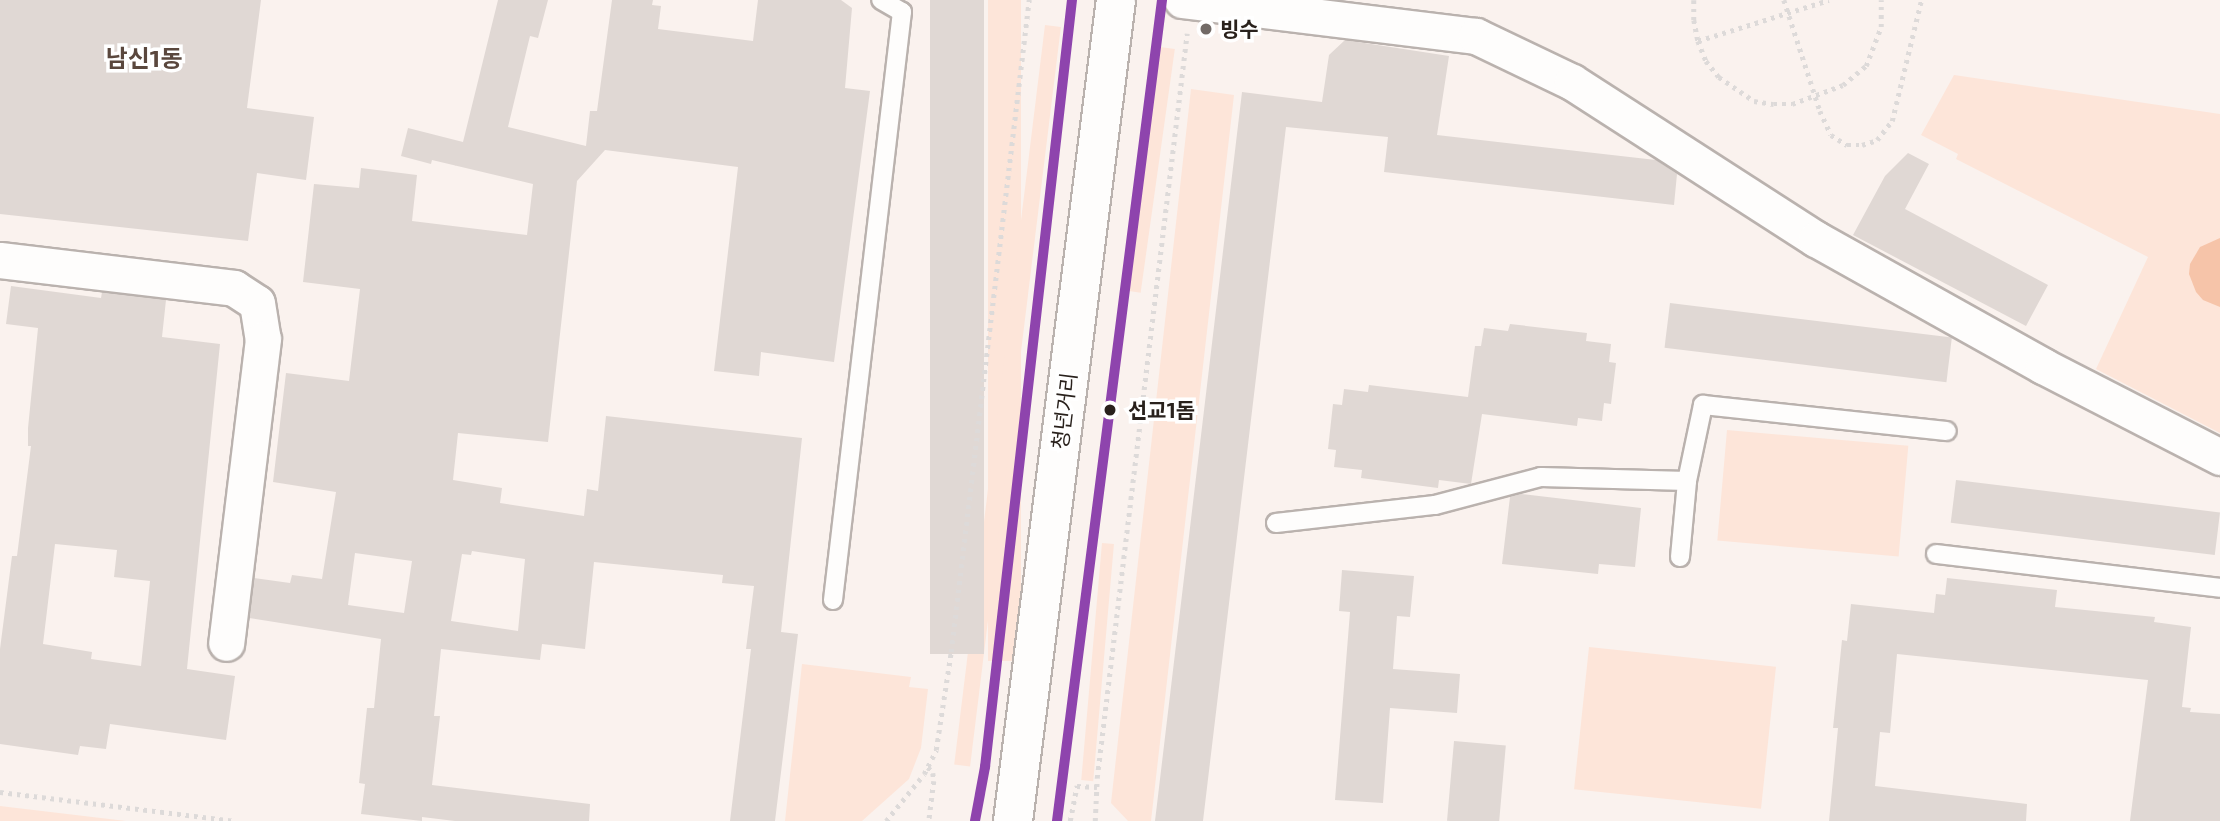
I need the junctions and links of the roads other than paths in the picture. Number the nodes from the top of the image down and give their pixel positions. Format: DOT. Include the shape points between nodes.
graph roads {
  1 [pos="881,0"];
  2 [pos="1116,0"];
  3 [pos="1186,1"];
  4 [pos="1273,6"];
  5 [pos="0,260"];
  6 [pos="1947,431"];
  7 [pos="2220,457"];
  8 [pos="1687,481"];
  9 [pos="1276,523"];
  10 [pos="1936,554"];
  11 [pos="1679,557"];
  12 [pos="2220,588"];
  13 [pos="833,600"];
  14 [pos="226,643"];
  15 [pos="1013,821"];
  1 -- 13 [label="lane" via="902,12"];
  2 -- 15 [label="main road, 청년거리"];
  3 -- 4 [label="street"];
  4 -- 7 [label="street" via="1476,36 1572,82 1816,239 2043,366"];
  5 -- 14 [label="street" via="234,288 257,303 263,339"];
  6 -- 8 [label="lane" via="1703,405"];
  8 -- 9 [label="lane" via="1541,477 1435,505"];
  8 -- 11 [label="lane"];
  10 -- 12 [label="lane"];
}
